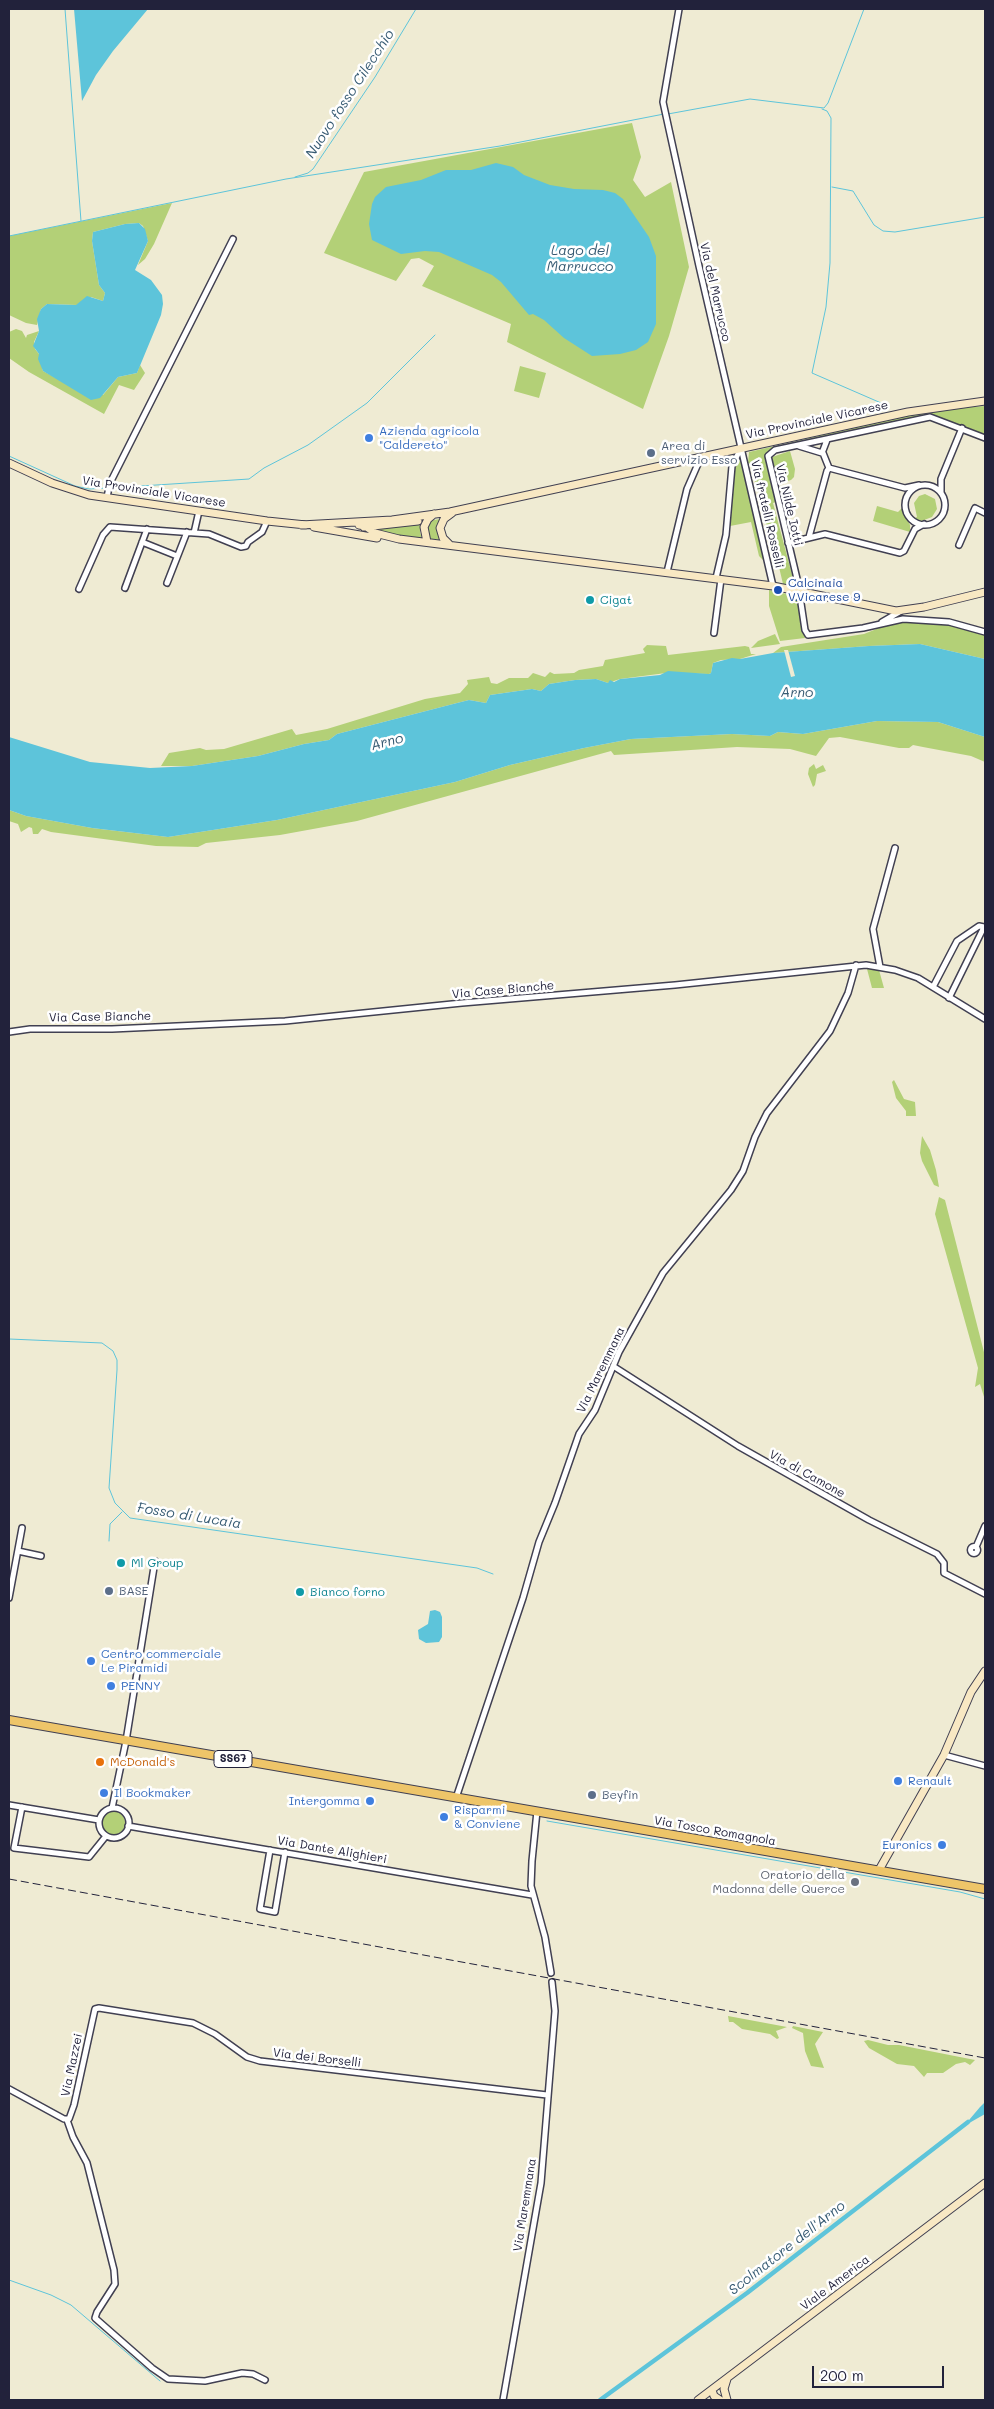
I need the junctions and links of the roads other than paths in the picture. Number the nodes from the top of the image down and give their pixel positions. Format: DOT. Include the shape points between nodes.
graph roads {
  1 [pos="679,9"];
  2 [pos="233,239"];
  3 [pos="985,401"];
  4 [pos="962,428"];
  5 [pos="985,438"];
  6 [pos="827,440"];
  7 [pos="797,445"];
  8 [pos="741,448"];
  9 [pos="823,453"];
  10 [pos="701,457"];
  11 [pos="9,463"];
  12 [pos="829,468"];
  13 [pos="941,479"];
  14 [pos="922,485"];
  15 [pos="941,492"];
  16 [pos="107,497"];
  17 [pos="462,509"];
  18 [pos="199,511"];
  19 [pos="450,512"];
  20 [pos="437,513"];
  21 [pos="985,513"];
  22 [pos="428,519"];
  23 [pos="267,521"];
  24 [pos="351,523"];
  25 [pos="301,524"];
  26 [pos="924,524"];
  27 [pos="367,527"];
  28 [pos="147,529"];
  29 [pos="187,532"];
  30 [pos="194,533"];
  31 [pos="809,537"];
  32 [pos="399,539"];
  33 [pos="142,542"];
  34 [pos="427,542"];
  35 [pos="788,542"];
  36 [pos="449,545"];
  37 [pos="959,545"];
  38 [pos="177,556"];
  39 [pos="667,572"];
  40 [pos="718,579"];
  41 [pos="167,582"];
  42 [pos="773,586"];
  43 [pos="125,588"];
  44 [pos="79,589"];
  45 [pos="799,590"];
  46 [pos="985,592"];
  47 [pos="901,611"];
  48 [pos="878,625"];
  49 [pos="985,632"];
  50 [pos="714,633"];
  51 [pos="895,848"];
  52 [pos="856,965"];
  53 [pos="880,967"];
  54 [pos="933,987"];
  55 [pos="949,998"];
  56 [pos="985,1019"];
  57 [pos="9,1032"];
  58 [pos="613,1366"];
  59 [pos="985,1526"];
  60 [pos="22,1528"];
  61 [pos="976,1547"];
  62 [pos="18,1552"];
  63 [pos="41,1556"];
  64 [pos="155,1561"];
  65 [pos="985,1594"];
  66 [pos="9,1598"];
  67 [pos="985,1671"];
  68 [pos="9,1720"];
  69 [pos="126,1741"];
  70 [pos="944,1755"];
  71 [pos="985,1766"];
  72 [pos="456,1798"];
  73 [pos="9,1805"];
  74 [pos="22,1807"];
  75 [pos="112,1808"];
  76 [pos="537,1812"];
  77 [pos="99,1820"];
  78 [pos="128,1826"];
  79 [pos="106,1836"];
  80 [pos="270,1850"];
  81 [pos="285,1852"];
  82 [pos="879,1870"];
  83 [pos="985,1890"];
  84 [pos="532,1895"];
  85 [pos="551,1973"];
  86 [pos="552,1982"];
  87 [pos="95,2009"];
  88 [pos="9,2088"];
  89 [pos="547,2095"];
  90 [pos="65,2119"];
  91 [pos="985,2184"];
  92 [pos="727,2378"];
  93 [pos="265,2380"];
  94 [pos="712,2390"];
  95 [pos="503,2400"];
  96 [pos="698,2400"];
  97 [pos="720,2400"];
  98 [pos="726,2400"];
  1 -- 8 [label="street, Via del Marrucco" via="663,93 666,115"];
  2 -- 16 [label="street" via="109,487"];
  3 -- 8 [label="street, Via Provinciale Vicarese" via="932,407"];
  4 -- 5 [label="street, Via Nilde Iotti"];
  4 -- 6 [label="street, Via Nilde Iotti" via="930,417"];
  4 -- 13 [label="street"];
  6 -- 7 [label="street, Via Nilde Iotti"];
  6 -- 9 [label="street"];
  7 -- 9 [label="street"];
  7 -- 35 [label="street, Via Nilde Iotti" via="772,451 768,456"];
  8 -- 10 [label="street, Via Provinciale Vicarese"];
  8 -- 40 [label="street" via="732,466 726,535"];
  8 -- 42 [label="street, Via fratelli Rosselli"];
  9 -- 12 [label="street"];
  10 -- 17 [label="street, Via Provinciale Vicarese"];
  10 -- 39 [label="street" via="687,489"];
  11 -- 16 [label="street, Via Provinciale Vicarese" via="76,492"];
  12 -- 14 [label="street" via="905,488"];
  12 -- 31 [label="street"];
  13 -- 14 [label="street"];
  13 -- 15 [label="street"];
  14 -- 15 [label="street"];
  14 -- 26 [label="street" via="908,493 905,507 912,520"];
  15 -- 26 [label="street" via="945,504 943,514 935,522"];
  16 -- 18 [label="street, Via Provinciale Vicarese"];
  17 -- 19 [label="street, Via Provinciale Vicarese"];
  17 -- 36 [label="street" via="448,515 442,522 441,536"];
  18 -- 23 [label="street, Via Provinciale Vicarese"];
  18 -- 30 [label="street"];
  19 -- 20 [label="street, Via Provinciale Vicarese"];
  19 -- 22 [label="street, Via Provinciale Vicarese"];
  20 -- 22 [label="street"];
  20 -- 24 [label="street, Via Provinciale Vicarese"];
  21 -- 37 [label="street" via="975,508"];
  22 -- 27 [label="street, Via Provinciale Vicarese"];
  22 -- 34 [label="street" via="423,529"];
  23 -- 25 [label="street, Via Provinciale Vicarese"];
  23 -- 30 [label="street" via="262,532 241,547 209,534"];
  24 -- 25 [label="street, Via Provinciale Vicarese"];
  24 -- 27 [label="street, Via Provinciale Vicarese"];
  25 -- 27 [label="street, Via Provinciale Vicarese"];
  25 -- 32 [label="street, Via Provinciale Vicarese"];
  26 -- 31 [label="street" via="915,529 900,553 825,534"];
  27 -- 32 [label="street, Via Provinciale Vicarese" via="375,533"];
  28 -- 29 [label="street"];
  28 -- 33 [label="street"];
  28 -- 44 [label="street" via="113,526 106,529"];
  29 -- 30 [label="street"];
  29 -- 38 [label="street"];
  31 -- 35 [label="street"];
  32 -- 34 [label="street, Via Provinciale Vicarese"];
  33 -- 38 [label="street"];
  33 -- 43 [label="street"];
  34 -- 36 [label="street, Via Provinciale Vicarese"];
  35 -- 45 [label="street, Via Nilde Iotti"];
  36 -- 39 [label="street, Via Provinciale Vicarese"];
  38 -- 41 [label="street"];
  39 -- 40 [label="street, Via Provinciale Vicarese"];
  40 -- 42 [label="street, Via Provinciale Vicarese"];
  40 -- 50 [label="street"];
  42 -- 45 [label="street, Via Provinciale Vicarese"];
  45 -- 47 [label="street, Via Provinciale Vicarese"];
  45 -- 48 [label="street, Via Nilde Iotti" via="808,635"];
  46 -- 47 [label="street"];
  47 -- 48 [label="street"];
  48 -- 49 [label="street" via="904,619 927,620"];
  51 -- 53 [label="street" via="873,929"];
  52 -- 53 [label="street, Via Case Bianche"];
  52 -- 57 [label="street, Via Case Bianche" via="666,986 276,1021 112,1029 30,1028"];
  52 -- 58 [label="street, Via Maremmana" via="848,993 830,1031 767,1113 739,1178 663,1273"];
  53 -- 54 [label="street, Via Case Bianche" via="905,973"];
  54 -- 55 [label="street, Via Case Bianche"];
  54 -- 55 [label="street" via="958,941 979,926 984,927"];
  55 -- 56 [label="street, Via Case Bianche"];
  58 -- 65 [label="street, Via di Camone" via="738,1446 869,1520 937,1554 944,1563 944,1573"];
  58 -- 72 [label="street, Via Maremmana" via="597,1405 577,1438 541,1536"];
  59 -- 61 [label="street"];
  60 -- 62 [label="street"];
  62 -- 63 [label="street"];
  62 -- 66 [label="street"];
  64 -- 69 [label="street"];
  67 -- 70 [label="street" via="966,1702"];
  68 -- 69 [label="main road, SS67"];
  69 -- 72 [label="main road, SS67"];
  69 -- 75 [label="street"];
  70 -- 71 [label="street"];
  70 -- 82 [label="street"];
  72 -- 76 [label="main road, Via Tosco Romagnola"];
  73 -- 74 [label="street"];
  74 -- 77 [label="street"];
  74 -- 79 [label="street" via="14,1848 90,1857"];
  75 -- 77 [label="street" via="102,1813"];
  75 -- 78 [label="street" via="125,1813"];
  76 -- 82 [label="main road, Via Tosco Romagnola"];
  76 -- 84 [label="street"];
  77 -- 79 [label="street" via="100,1829"];
  78 -- 79 [label="street" via="119,1837"];
  78 -- 80 [label="street, Via Dante Alighieri"];
  80 -- 81 [label="street, Via Dante Alighieri"];
  80 -- 81 [label="street" via="260,1909 275,1912"];
  81 -- 84 [label="street, Via Dante Alighieri"];
  82 -- 83 [label="main road, Via Tosco Romagnola"];
  84 -- 85 [label="street" via="545,1937"];
  86 -- 89 [label="street, Via Maremmana" via="555,2012"];
  87 -- 89 [label="street, Via dei Borselli" via="188,2022 215,2034 247,2057 260,2060"];
  87 -- 90 [label="street, Via Mazzei" via="72,2115"];
  88 -- 90 [label="street"];
  89 -- 95 [label="street, Via Maremmana" via="541,2183"];
  90 -- 93 [label="street" via="87,2163 114,2270 115,2284 95,2318 152,2368 172,2380 205,2381 242,2373"];
  91 -- 92 [label="street, Viale America"];
  92 -- 94 [label="street, Viale America"];
  92 -- 98 [label="street" via="724,2387"];
  94 -- 96 [label="street, Viale America"];
  94 -- 97 [label="street"];
  94 -- 98 [label="street"];
}
